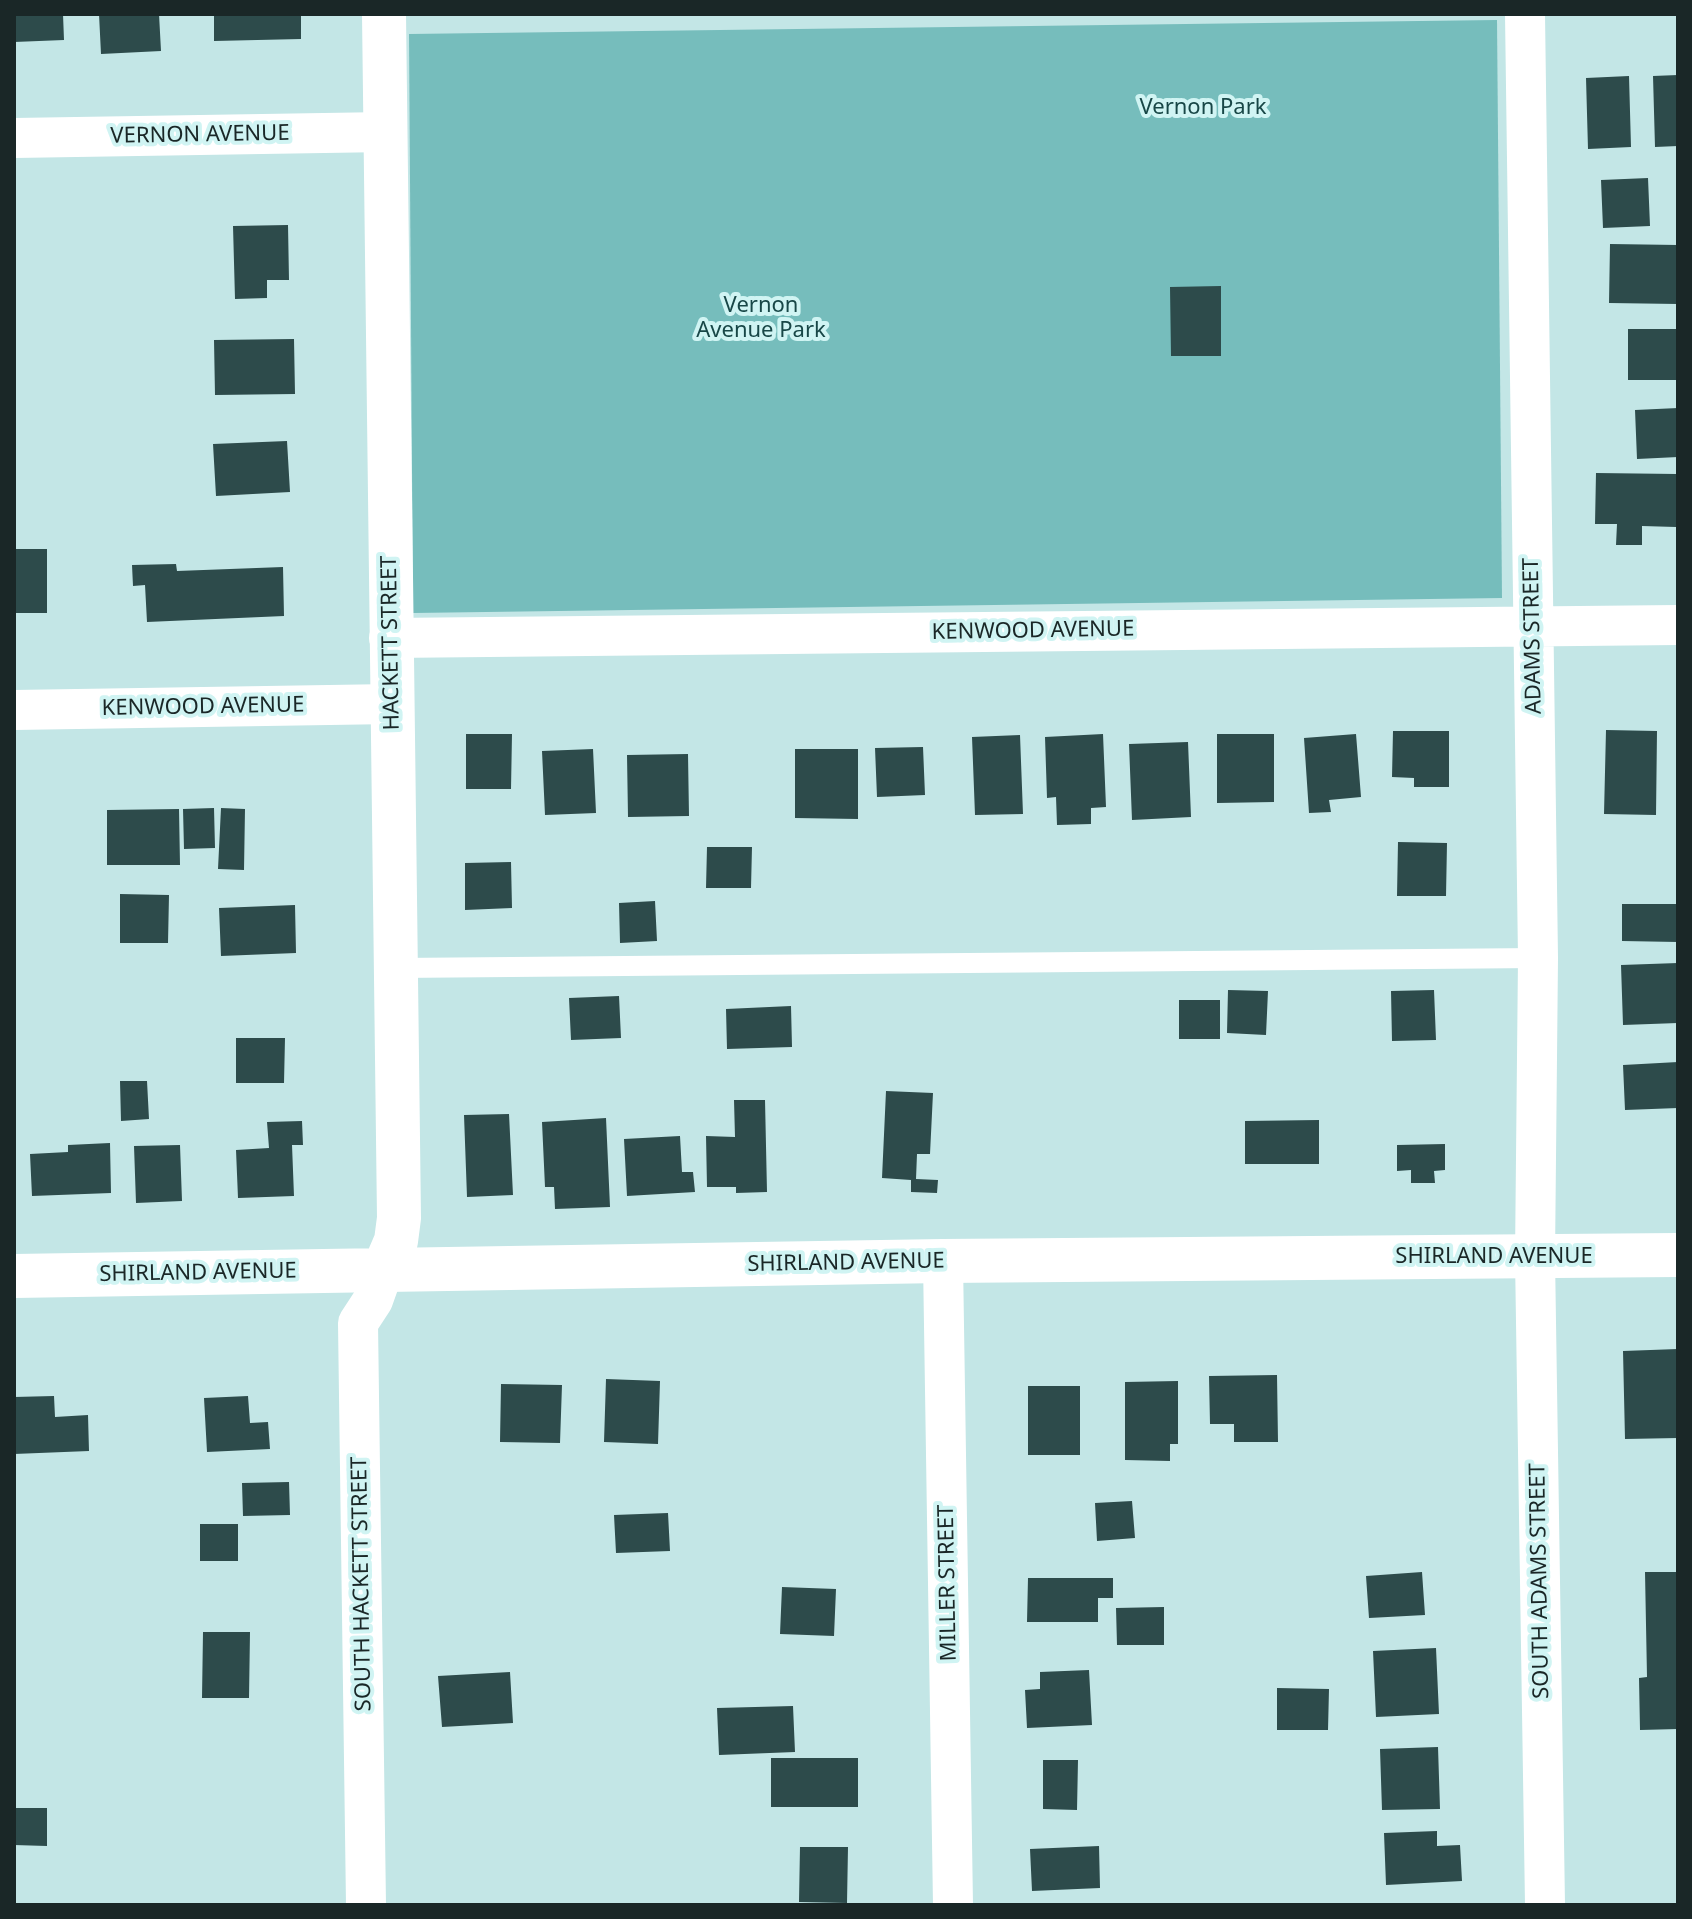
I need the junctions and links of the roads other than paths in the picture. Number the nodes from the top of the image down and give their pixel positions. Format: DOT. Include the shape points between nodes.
graph roads {
  1 [pos="384,14"];
  2 [pos="1525,14"];
  3 [pos="386,132"];
  4 [pos="14,138"];
  5 [pos="1678,625"];
  6 [pos="1532,626"];
  7 [pos="389,638"];
  8 [pos="392,704"];
  9 [pos="14,710"];
  10 [pos="1538,958"];
  11 [pos="397,968"];
  12 [pos="1678,1255"];
  13 [pos="1535,1257"];
  14 [pos="943,1261"];
  15 [pos="384,1269"];
  16 [pos="14,1276"];
  17 [pos="366,1905"];
  18 [pos="953,1905"];
  19 [pos="1545,1905"];
  1 -- 3 [label="street, HACKETT STREET"];
  2 -- 6 [label="street, ADAMS STREET"];
  3 -- 4 [label="street, VERNON AVENUE"];
  3 -- 7 [label="street, HACKETT STREET"];
  5 -- 6 [label="street, KENWOOD AVENUE"];
  6 -- 7 [label="street, KENWOOD AVENUE"];
  6 -- 10 [label="street, ADAMS STREET"];
  7 -- 8 [label="street, HACKETT STREET"];
  8 -- 9 [label="street, KENWOOD AVENUE"];
  8 -- 11 [label="street, HACKETT STREET"];
  10 -- 11 [label="lane"];
  10 -- 13 [label="street, ADAMS STREET"];
  11 -- 15 [label="street, HACKETT STREET" via="399,1218"];
  12 -- 13 [label="street, SHIRLAND AVENUE"];
  13 -- 14 [label="street, SHIRLAND AVENUE"];
  13 -- 19 [label="street, SOUTH ADAMS STREET"];
  14 -- 15 [label="street, SHIRLAND AVENUE"];
  14 -- 18 [label="street, MILLER STREET"];
  15 -- 16 [label="street, SHIRLAND AVENUE"];
  15 -- 17 [label="street, SOUTH HACKETT STREET" via="358,1323"];
}
